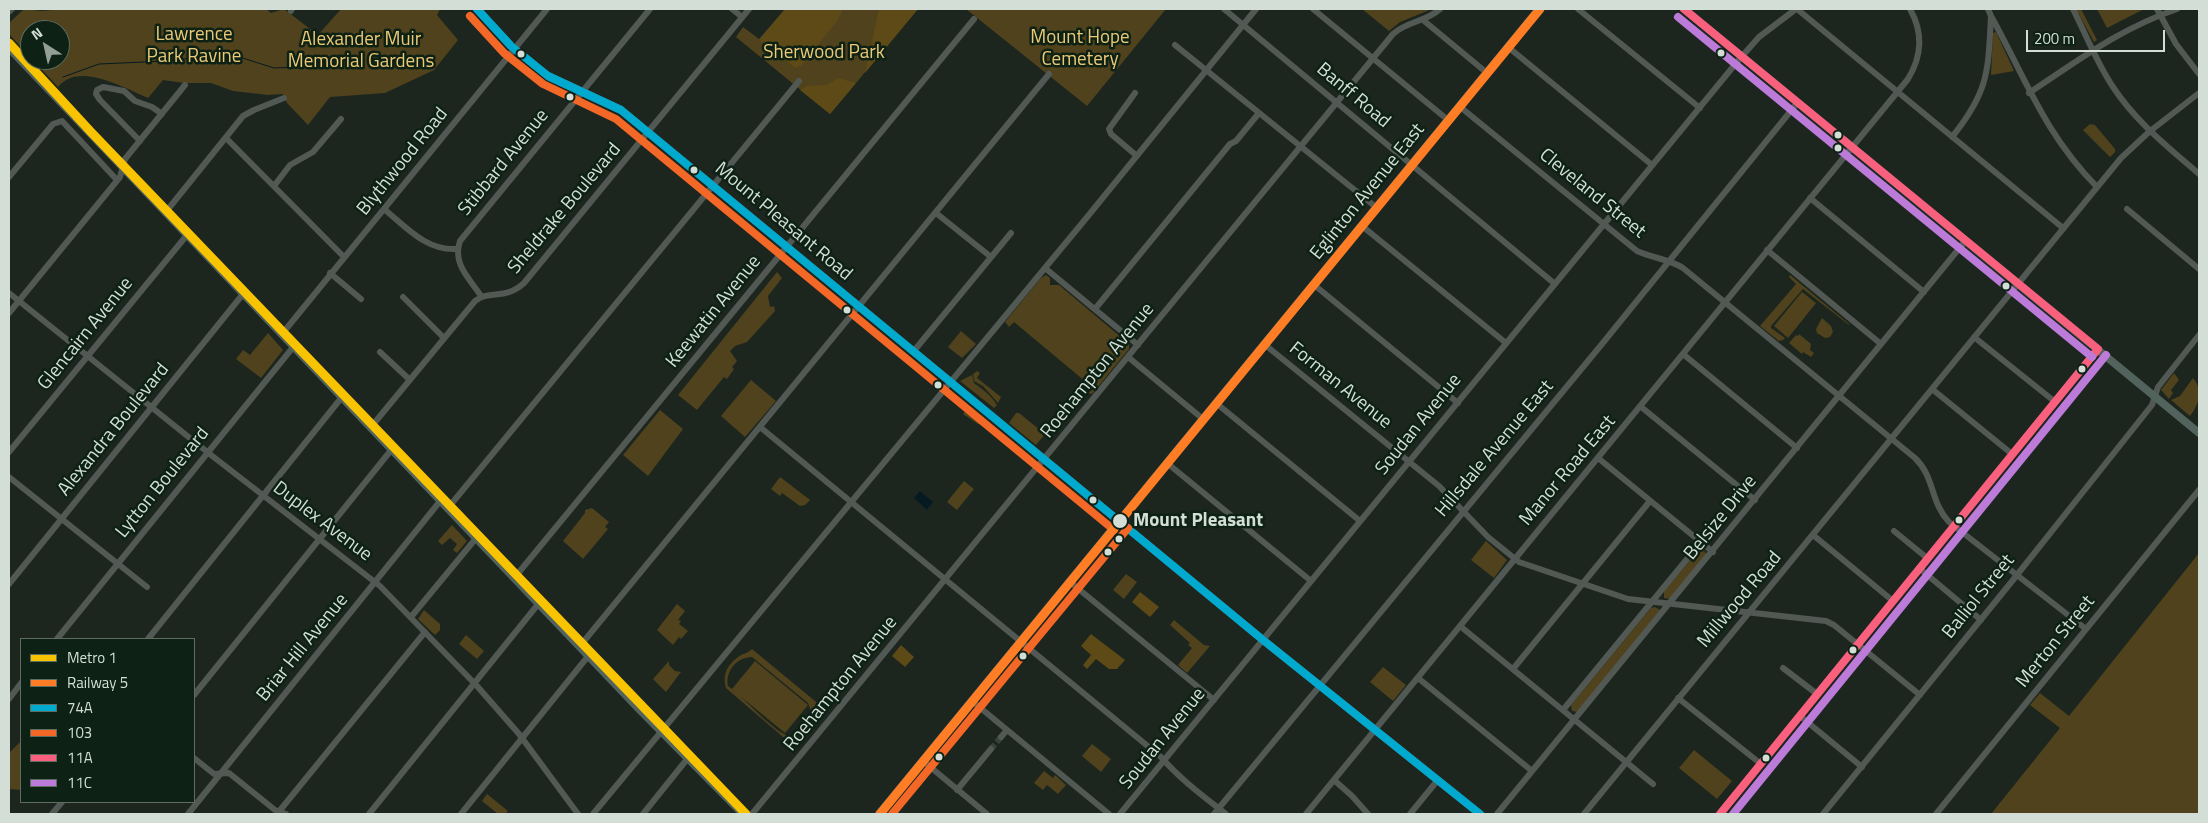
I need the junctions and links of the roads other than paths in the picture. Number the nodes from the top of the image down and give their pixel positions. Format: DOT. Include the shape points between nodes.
graph roads {
  1 [pos="12,9"];
  2 [pos="477,9"];
  3 [pos="547,9"];
  4 [pos="650,9"];
  5 [pos="732,9"];
  6 [pos="748,9"];
  7 [pos="1224,9"];
  8 [pos="1256,9"];
  9 [pos="1313,9"];
  10 [pos="1440,9"];
  11 [pos="1539,9"];
  12 [pos="1578,9"];
  13 [pos="1684,9"];
  14 [pos="1796,9"];
  15 [pos="1910,9"];
  16 [pos="1988,9"];
  17 [pos="2073,9"];
  18 [pos="2177,9"];
  19 [pos="9,12"];
  20 [pos="2158,12"];
  21 [pos="1991,16"];
  22 [pos="742,17"];
  23 [pos="974,19"];
  24 [pos="1423,20"];
  25 [pos="1243,25"];
  26 [pos="1176,45"];
  27 [pos="1508,47"];
  28 [pos="9,48"];
  29 [pos="515,49"];
  30 [pos="2092,49"];
  31 [pos="1742,56"];
  32 [pos="1373,58"];
  33 [pos="1206,70"];
  34 [pos="1487,73"];
  35 [pos="1049,74"];
  36 [pos="2199,74"];
  37 [pos="799,81"];
  38 [pos="185,85"];
  39 [pos="582,91"];
  40 [pos="1897,92"];
  41 [pos="1135,93"];
  42 [pos="2029,93"];
  43 [pos="2199,93"];
  44 [pos="284,98"];
  45 [pos="1338,102"];
  46 [pos="1798,102"];
  47 [pos="1459,106"];
  48 [pos="1700,108"];
  49 [pos="1259,113"];
  50 [pos="162,114"];
  51 [pos="341,120"];
  52 [pos="1448,120"];
  53 [pos="648,132"];
  54 [pos="2150,132"];
  55 [pos="1952,137"];
  56 [pos="226,138"];
  57 [pos="140,142"];
  58 [pos="1300,146"];
  59 [pos="1852,147"];
  60 [pos="1137,156"];
  61 [pos="1412,165"];
  62 [pos="1652,165"];
  63 [pos="122,168"];
  64 [pos="2199,174"];
  65 [pos="9,178"];
  66 [pos="117,180"];
  67 [pos="274,186"];
  68 [pos="713,186"];
  69 [pos="2097,186"];
  70 [pos="1810,198"];
  71 [pos="1377,208"];
  72 [pos="384,209"];
  73 [pos="2127,209"];
  74 [pos="165,213"];
  75 [pos="936,213"];
  76 [pos="1604,225"];
  77 [pos="1362,226"];
  78 [pos="2063,228"];
  79 [pos="1010,233"];
  80 [pos="187,235"];
  81 [pos="1966,240"];
  82 [pos="787,247"];
  83 [pos="458,249"];
  84 [pos="1767,250"];
  85 [pos="344,257"];
  86 [pos="991,257"];
  87 [pos="1668,262"];
  88 [pos="1045,268"];
  89 [pos="2199,269"];
  90 [pos="330,274"];
  91 [pos="1313,284"];
  92 [pos="1555,284"];
  93 [pos="2018,284"];
  94 [pos="1924,292"];
  95 [pos="9,293"];
  96 [pos="244,294"];
  97 [pos="481,296"];
  98 [pos="404,297"];
  99 [pos="361,299"];
  100 [pos="18,301"];
  101 [pos="1725,302"];
  102 [pos="859,306"];
  103 [pos="1095,309"];
  104 [pos="9,313"];
  105 [pos="282,334"];
  106 [pos="2199,335"];
  107 [pos="1974,337"];
  108 [pos="444,338"];
  109 [pos="1506,343"];
  110 [pos="1264,344"];
  111 [pos="1881,344"];
  112 [pos="1138,345"];
  113 [pos="294,346"];
  114 [pos="2098,349"];
  115 [pos="380,352"];
  116 [pos="913,352"];
  117 [pos="1683,354"];
  118 [pos="87,356"];
  119 [pos="1128,357"];
  120 [pos="410,380"];
  121 [pos="950,383"];
  122 [pos="1932,388"];
  123 [pos="1839,396"];
  124 [pos="2155,396"];
  125 [pos="342,397"];
  126 [pos="2054,401"];
  127 [pos="1216,403"];
  128 [pos="1458,403"];
  129 [pos="1640,406"];
  130 [pos="151,408"];
  131 [pos="1203,419"];
  132 [pos="371,426"];
  133 [pos="760,427"];
  134 [pos="2199,433"];
  135 [pos="1892,439"];
  136 [pos="1797,448"];
  137 [pos="392,449"];
  138 [pos="9,452"];
  139 [pos="207,452"];
  140 [pos="2012,454"];
  141 [pos="1598,458"];
  142 [pos="1044,460"];
  143 [pos="1409,462"];
  144 [pos="1167,463"];
  145 [pos="9,476"];
  146 [pos="2199,490"];
  147 [pos="263,495"];
  148 [pos="441,500"];
  149 [pos="1755,500"];
  150 [pos="1650,501"];
  151 [pos="852,502"];
  152 [pos="448,508"];
  153 [pos="1463,511"];
  154 [pos="62,519"];
  155 [pos="1360,521"];
  156 [pos="1120,522"];
  157 [pos="1954,527"];
  158 [pos="1894,531"];
  159 [pos="1813,535"];
  160 [pos="477,537"];
  161 [pos="319,539"];
  162 [pos="1701,542"];
  163 [pos="1713,552"];
  164 [pos="1927,558"];
  165 [pos="1515,559"];
  166 [pos="117,564"];
  167 [pos="1919,568"];
  168 [pos="2017,575"];
  169 [pos="515,577"];
  170 [pos="946,579"];
  171 [pos="1311,581"];
  172 [pos="376,582"];
  173 [pos="1070,582"];
  174 [pos="9,584"];
  175 [pos="1582,584"];
  176 [pos="147,587"];
  177 [pos="1893,601"];
  178 [pos="1652,602"];
  179 [pos="539,603"];
  180 [pos="1671,604"];
  181 [pos="1750,612"];
  182 [pos="411,618"];
  183 [pos="1981,620"];
  184 [pos="1460,626"];
  185 [pos="2086,629"];
  186 [pos="425,632"];
  187 [pos="58,638"];
  188 [pos="149,638"];
  189 [pos="1263,640"];
  190 [pos="1021,641"];
  191 [pos="1858,644"];
  192 [pos="580,646"];
  193 [pos="589,655"];
  194 [pos="1783,668"];
  195 [pos="1513,669"];
  196 [pos="1418,678"];
  197 [pos="474,683"];
  198 [pos="20,685"];
  199 [pos="1320,686"];
  200 [pos="195,694"];
  201 [pos="1817,694"];
  202 [pos="1920,695"];
  203 [pos="1678,698"];
  204 [pos="9,699"];
  205 [pos="1214,700"];
  206 [pos="972,701"];
  207 [pos="1563,710"];
  208 [pos="1800,716"];
  209 [pos="1575,719"];
  210 [pos="1007,730"];
  211 [pos="1375,730"];
  212 [pos="662,731"];
  213 [pos="1001,737"];
  214 [pos="522,738"];
  215 [pos="991,749"];
  216 [pos="688,758"];
  217 [pos="195,759"];
  218 [pos="923,761"];
  219 [pos="1165,761"];
  220 [pos="1627,762"];
  221 [pos="1761,764"];
  222 [pos="1862,767"];
  223 [pos="1532,771"];
  224 [pos="222,773"];
  225 [pos="1334,780"];
  226 [pos="1437,781"];
  227 [pos="1653,784"];
  228 [pos="957,790"];
  229 [pos="61,803"];
  230 [pos="737,812"];
  231 [pos="1216,812"];
  232 [pos="281,813"];
  233 [pos="52,814"];
  234 [pos="188,814"];
  235 [pos="369,814"];
  236 [pos="461,814"];
  237 [pos="578,814"];
  238 [pos="593,814"];
  239 [pos="642,814"];
  240 [pos="752,814"];
  241 [pos="879,814"];
  242 [pos="987,814"];
  243 [pos="1109,814"];
  244 [pos="1120,814"];
  245 [pos="1226,814"];
  246 [pos="1306,814"];
  247 [pos="1368,814"];
  248 [pos="1410,814"];
  249 [pos="1480,814"];
  250 [pos="1497,814"];
  251 [pos="1584,814"];
  252 [pos="1720,814"];
  253 [pos="1823,814"];
  254 [pos="1936,814"];
  1 -- 19 [label="street"];
  2 -- 29 [label="main road, Mount Pleasant Road"];
  3 -- 29 [label="street, Blythwood Road"];
  4 -- 39 [label="street, Stibbard Avenue"];
  5 -- 22 [label="street"];
  6 -- 22 [label="street, Sheldrake Boulevard"];
  7 -- 25 [label="street, Banff Road"];
  8 -- 25 [label="street"];
  9 -- 32 [label="street"];
  10 -- 24 [label="street, Roehampton Avenue"];
  11 -- 27 [label="main road, Eglinton Avenue East"];
  12 -- 48 [label="street"];
  13 -- 31 [label="main road"];
  14 -- 31 [label="street, Soudan Avenue" via="1769,28"];
  14 -- 40 [label="street"];
  15 -- 40 [label="street, Manor Road East" via="1918,31 1919,53 1912,72"];
  16 -- 21 [label="street"];
  17 -- 30 [label="street"];
  18 -- 20 [label="street"];
  20 -- 30 [label="street"];
  20 -- 36 [label="street" via="2176,44"];
  21 -- 42 [label="street"];
  21 -- 55 [label="street" via="1985,82 1971,113"];
  22 -- 53 [label="street, Sheldrake Boulevard"];
  23 -- 82 [label="street, Keewatin Avenue"];
  24 -- 32 [label="street, Roehampton Avenue" via="1398,29"];
  24 -- 34 [label="street"];
  25 -- 33 [label="street"];
  25 -- 45 [label="street, Banff Road"];
  26 -- 33 [label="street"];
  27 -- 34 [label="main road, Eglinton Avenue East"];
  27 -- 62 [label="street"];
  28 -- 63 [label="main road"];
  29 -- 39 [label="main road, Mount Pleasant Road" via="548,76"];
  29 -- 72 [label="street, Blythwood Road"];
  30 -- 42 [label="street"];
  30 -- 54 [label="street" via="2113,88"];
  31 -- 46 [label="main road"];
  31 -- 48 [label="street, Soudan Avenue"];
  32 -- 45 [label="street, Roehampton Avenue"];
  32 -- 52 [label="street"];
  33 -- 49 [label="street"];
  33 -- 60 [label="street"];
  34 -- 47 [label="main road, Eglinton Avenue East"];
  35 -- 75 [label="street"];
  37 -- 68 [label="street"];
  38 -- 50 [label="street"];
  39 -- 53 [label="main road, Mount Pleasant Road" via="617,107"];
  39 -- 83 [label="street, Stibbard Avenue" via="460,241"];
  40 -- 55 [label="street"];
  40 -- 59 [label="street, Manor Road East"];
  41 -- 60 [label="street" via="1109,129"];
  42 -- 69 [label="street" via="2066,152"];
  43 -- 54 [label="street, Millwood Road"];
  44 -- 56 [label="street" via="248,113"];
  45 -- 58 [label="street, Roehampton Avenue"];
  45 -- 61 [label="street, Banff Road"];
  46 -- 59 [label="main road"];
  46 -- 87 [label="street, Hillsdale Avenue East"];
  47 -- 52 [label="main road, Eglinton Avenue East"];
  47 -- 76 [label="street, Cleveland Street"];
  48 -- 62 [label="street, Soudan Avenue"];
  49 -- 58 [label="street"];
  49 -- 103 [label="street"];
  50 -- 57 [label="street"];
  50 -- 57 [label="street" via="124,91 103,87 97,90 100,100"];
  51 -- 67 [label="street" via="313,152 290,166"];
  52 -- 61 [label="main road, Eglinton Avenue East"];
  53 -- 68 [label="main road, Mount Pleasant Road"];
  53 -- 97 [label="street, Sheldrake Boulevard" via="524,283 507,294"];
  54 -- 64 [label="street"];
  54 -- 69 [label="street, Millwood Road"];
  55 -- 78 [label="street"];
  56 -- 67 [label="street"];
  56 -- 74 [label="street"];
  57 -- 63 [label="street"];
  58 -- 71 [label="street"];
  58 -- 112 [label="street, Roehampton Avenue"];
  59 -- 70 [label="street, Manor Road East"];
  59 -- 81 [label="main road"];
  60 -- 88 [label="street"];
  61 -- 71 [label="main road, Eglinton Avenue East"];
  61 -- 92 [label="street, Banff Road"];
  62 -- 76 [label="street, Soudan Avenue"];
  63 -- 66 [label="street"];
  63 -- 74 [label="main road"];
  65 -- 66 [label="street" via="56,122 62,122"];
  66 -- 100 [label="street"];
  67 -- 85 [label="street"];
  68 -- 82 [label="main road, Mount Pleasant Road"];
  68 -- 152 [label="street"];
  69 -- 78 [label="street, Millwood Road"];
  70 -- 84 [label="street, Manor Road East"];
  70 -- 94 [label="street"];
  71 -- 77 [label="main road, Eglinton Avenue East"];
  72 -- 83 [label="street" via="428,244"];
  72 -- 85 [label="street, Blythwood Road"];
  73 -- 89 [label="street"];
  74 -- 80 [label="main road"];
  75 -- 86 [label="street"];
  75 -- 102 [label="street"];
  76 -- 87 [label="street, Cleveland Street" via="1637,251"];
  76 -- 92 [label="street, Soudan Avenue"];
  77 -- 91 [label="main road, Eglinton Avenue East"];
  77 -- 109 [label="street"];
  78 -- 93 [label="street, Millwood Road"];
  79 -- 86 [label="street"];
  80 -- 96 [label="main road"];
  80 -- 118 [label="street, Glencairn Avenue"];
  81 -- 93 [label="main road"];
  81 -- 94 [label="street, Belsize Drive"];
  82 -- 102 [label="main road, Mount Pleasant Road"];
  82 -- 169 [label="street, Keewatin Avenue"];
  83 -- 97 [label="street" via="462,269"];
  84 -- 101 [label="street, Manor Road East"];
  84 -- 111 [label="street"];
  85 -- 90 [label="street, Blythwood Road"];
  86 -- 116 [label="street"];
  87 -- 101 [label="street, Cleveland Street" via="1683,268"];
  87 -- 153 [label="street, Hillsdale Avenue East"];
  88 -- 103 [label="street"];
  88 -- 121 [label="street"];
  90 -- 99 [label="street"];
  90 -- 105 [label="street, Blythwood Road"];
  91 -- 110 [label="main road, Eglinton Avenue East"];
  91 -- 128 [label="street"];
  92 -- 109 [label="street, Soudan Avenue"];
  93 -- 107 [label="street, Millwood Road"];
  93 -- 114 [label="main road"];
  94 -- 111 [label="street, Belsize Drive"];
  95 -- 100 [label="street, Duplex Avenue"];
  96 -- 105 [label="main road"];
  96 -- 130 [label="street, Alexandra Boulevard"];
  97 -- 108 [label="street"];
  98 -- 108 [label="street"];
  100 -- 104 [label="street"];
  100 -- 118 [label="street, Duplex Avenue"];
  101 -- 117 [label="street, Manor Road East"];
  101 -- 123 [label="street, Cleveland Street"];
  102 -- 116 [label="main road, Mount Pleasant Road"];
  102 -- 133 [label="street"];
  103 -- 112 [label="street"];
  105 -- 113 [label="main road"];
  106 -- 124 [label="street, Balliol Street" via="2158,387"];
  107 -- 122 [label="street, Millwood Road"];
  107 -- 126 [label="street"];
  108 -- 120 [label="street"];
  109 -- 128 [label="street, Soudan Avenue"];
  110 -- 127 [label="main road, Eglinton Avenue East"];
  110 -- 143 [label="street, Forman Avenue"];
  111 -- 123 [label="street, Belsize Drive"];
  112 -- 119 [label="street, Roehampton Avenue"];
  113 -- 125 [label="main road"];
  113 -- 139 [label="street, Lytton Boulevard"];
  114 -- 124 [label="main road"];
  114 -- 126 [label="street"];
  115 -- 120 [label="street"];
  116 -- 121 [label="main road, Mount Pleasant Road"];
  117 -- 129 [label="street, Manor Road East"];
  117 -- 136 [label="street"];
  118 -- 130 [label="street, Duplex Avenue"];
  118 -- 138 [label="street, Glencairn Avenue"];
  119 -- 131 [label="street"];
  119 -- 142 [label="street, Roehampton Avenue"];
  120 -- 132 [label="street"];
  121 -- 142 [label="main road, Mount Pleasant Road"];
  121 -- 151 [label="street"];
  122 -- 135 [label="street, Millwood Road"];
  122 -- 140 [label="street"];
  123 -- 135 [label="street, Cleveland Street"];
  123 -- 136 [label="street, Belsize Drive"];
  124 -- 134 [label="main road"];
  124 -- 168 [label="street, Balliol Street" via="2152,405"];
  125 -- 132 [label="main road"];
  125 -- 147 [label="street"];
  126 -- 140 [label="street"];
  127 -- 131 [label="main road, Eglinton Avenue East"];
  127 -- 155 [label="street"];
  128 -- 143 [label="street, Soudan Avenue"];
  129 -- 141 [label="street, Manor Road East"];
  129 -- 149 [label="street"];
  130 -- 139 [label="street, Duplex Avenue"];
  130 -- 154 [label="street, Alexandra Boulevard"];
  131 -- 144 [label="main road, Eglinton Avenue East"];
  132 -- 137 [label="main road"];
  133 -- 151 [label="street"];
  133 -- 192 [label="street"];
  135 -- 157 [label="street, Cleveland Street" via="1924,468 1940,511"];
  135 -- 159 [label="street, Millwood Road"];
  136 -- 149 [label="street, Belsize Drive"];
  137 -- 148 [label="main road"];
  137 -- 161 [label="street"];
  139 -- 147 [label="street, Duplex Avenue"];
  139 -- 166 [label="street, Lytton Boulevard"];
  140 -- 157 [label="street"];
  141 -- 150 [label="street"];
  141 -- 165 [label="street, Manor Road East"];
  142 -- 156 [label="main road, Mount Pleasant Road"];
  142 -- 170 [label="street, Roehampton Avenue"];
  143 -- 153 [label="street, Forman Avenue"];
  143 -- 155 [label="street, Soudan Avenue"];
  144 -- 156 [label="main road, Eglinton Avenue East"];
  144 -- 171 [label="street"];
  145 -- 154 [label="street"];
  146 -- 185 [label="street, Merton Street"];
  147 -- 161 [label="street, Duplex Avenue"];
  147 -- 188 [label="street"];
  148 -- 152 [label="main road"];
  148 -- 172 [label="street, Briar Hill Avenue"];
  149 -- 163 [label="street, Belsize Drive"];
  150 -- 162 [label="street"];
  150 -- 175 [label="street"];
  151 -- 170 [label="street"];
  151 -- 212 [label="street"];
  152 -- 160 [label="main road"];
  153 -- 165 [label="street, Forman Avenue"];
  153 -- 199 [label="street, Hillsdale Avenue East"];
  154 -- 166 [label="street"];
  154 -- 174 [label="street, Alexandra Boulevard"];
  155 -- 171 [label="street, Soudan Avenue"];
  156 -- 173 [label="main road, Eglinton Avenue East"];
  156 -- 189 [label="main road, Mount Pleasant Road"];
  157 -- 164 [label="street"];
  157 -- 168 [label="street, Cleveland Street"];
  158 -- 164 [label="street"];
  159 -- 177 [label="street"];
  159 -- 181 [label="street, Millwood Road"];
  160 -- 169 [label="main road"];
  160 -- 182 [label="street"];
  161 -- 172 [label="street, Duplex Avenue"];
  161 -- 200 [label="street"];
  162 -- 163 [label="street"];
  162 -- 178 [label="street, Belsize Drive"];
  163 -- 180 [label="street, Belsize Drive"];
  164 -- 167 [label="street"];
  165 -- 175 [label="street, Forman Avenue"];
  165 -- 184 [label="street, Manor Road East"];
  166 -- 176 [label="street"];
  166 -- 187 [label="street, Lytton Boulevard"];
  167 -- 177 [label="street"];
  167 -- 183 [label="street"];
  168 -- 183 [label="street, Balliol Street"];
  168 -- 185 [label="street, Cleveland Street"];
  169 -- 179 [label="main road"];
  170 -- 190 [label="street"];
  170 -- 240 [label="street, Roehampton Avenue"];
  171 -- 189 [label="street, Soudan Avenue"];
  172 -- 182 [label="street, Duplex Avenue"];
  172 -- 224 [label="street, Briar Hill Avenue"];
  173 -- 190 [label="main road, Eglinton Avenue East"];
  173 -- 205 [label="street"];
  175 -- 178 [label="street, Forman Avenue" via="1628,599"];
  175 -- 195 [label="street"];
  177 -- 191 [label="street"];
  178 -- 180 [label="street, Forman Avenue"];
  178 -- 207 [label="street, Belsize Drive"];
  179 -- 192 [label="main road"];
  179 -- 197 [label="street"];
  180 -- 181 [label="street, Forman Avenue"];
  180 -- 209 [label="street, Belsize Drive"];
  181 -- 191 [label="street, Forman Avenue" via="1826,621"];
  181 -- 203 [label="street, Millwood Road"];
  182 -- 186 [label="street, Duplex Avenue"];
  183 -- 202 [label="street, Balliol Street"];
  184 -- 195 [label="street"];
  184 -- 196 [label="street, Manor Road East"];
  185 -- 254 [label="street, Merton Street"];
  186 -- 197 [label="street, Duplex Avenue"];
  186 -- 232 [label="street"];
  189 -- 199 [label="main road, Mount Pleasant Road"];
  189 -- 205 [label="street, Soudan Avenue"];
  190 -- 206 [label="main road, Eglinton Avenue East"];
  190 -- 219 [label="street"];
  191 -- 201 [label="street"];
  191 -- 202 [label="street, Forman Avenue"];
  192 -- 193 [label="main road"];
  193 -- 212 [label="main road"];
  193 -- 214 [label="street"];
  194 -- 201 [label="street"];
  195 -- 207 [label="street"];
  196 -- 211 [label="street, Manor Road East"];
  196 -- 223 [label="street"];
  197 -- 214 [label="street, Duplex Avenue"];
  197 -- 235 [label="street"];
  198 -- 204 [label="street"];
  199 -- 211 [label="main road, Mount Pleasant Road"];
  199 -- 231 [label="street, Hillsdale Avenue East"];
  201 -- 208 [label="street"];
  202 -- 222 [label="street, Balliol Street"];
  203 -- 220 [label="street, Millwood Road"];
  203 -- 221 [label="street"];
  205 -- 219 [label="street, Soudan Avenue"];
  206 -- 210 [label="street"];
  206 -- 218 [label="main road, Eglinton Avenue East"];
  207 -- 209 [label="street"];
  208 -- 221 [label="street"];
  208 -- 222 [label="street"];
  209 -- 220 [label="street"];
  209 -- 223 [label="street, Belsize Drive"];
  210 -- 213 [label="street"];
  210 -- 243 [label="street"];
  211 -- 225 [label="street, Manor Road East"];
  211 -- 226 [label="main road, Mount Pleasant Road"];
  212 -- 216 [label="main road"];
  212 -- 238 [label="street"];
  214 -- 236 [label="street"];
  214 -- 237 [label="street, Duplex Avenue"];
  215 -- 228 [label="street"];
  216 -- 230 [label="main road"];
  216 -- 239 [label="street"];
  217 -- 224 [label="street" via="214,774"];
  218 -- 228 [label="street"];
  218 -- 241 [label="main road, Eglinton Avenue East"];
  219 -- 231 [label="street"];
  219 -- 244 [label="street, Soudan Avenue"];
  220 -- 227 [label="street"];
  220 -- 251 [label="street, Millwood Road"];
  221 -- 252 [label="street"];
  222 -- 253 [label="street, Balliol Street"];
  223 -- 250 [label="street, Belsize Drive"];
  224 -- 232 [label="street" via="229,773"];
  224 -- 234 [label="street, Briar Hill Avenue"];
  225 -- 246 [label="street, Manor Road East"];
  225 -- 247 [label="street"];
  226 -- 248 [label="street"];
  226 -- 249 [label="main road, Mount Pleasant Road"];
  228 -- 242 [label="street"];
  229 -- 233 [label="street"];
  231 -- 245 [label="street"];
}
